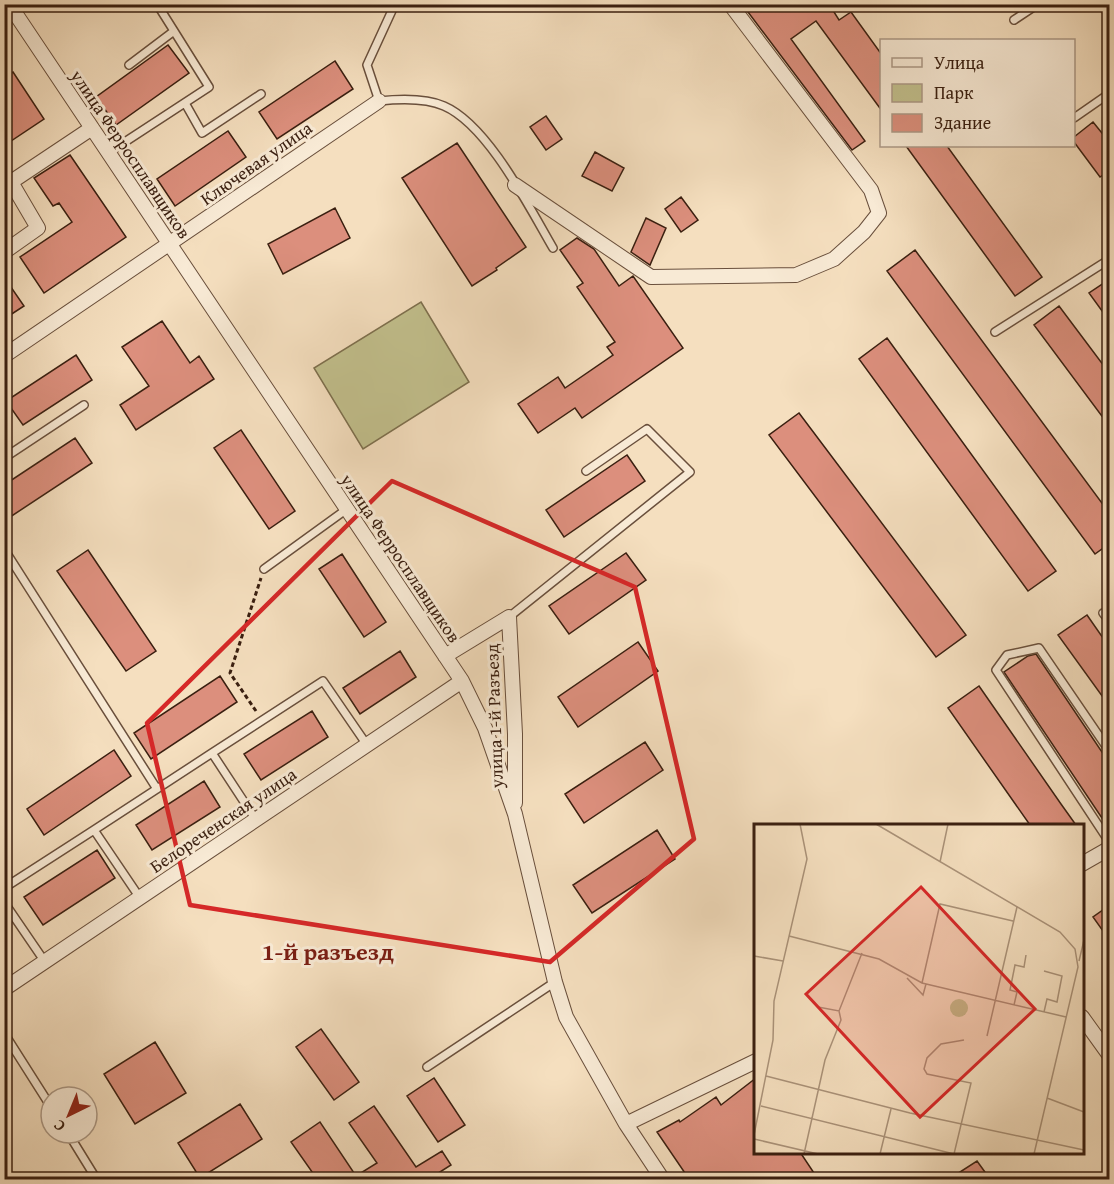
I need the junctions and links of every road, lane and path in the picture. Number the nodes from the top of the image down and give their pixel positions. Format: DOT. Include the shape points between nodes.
graph roads {
  1 [pos="9,4"];
  2 [pos="157,4"];
  3 [pos="394,4"];
  4 [pos="730,4"];
  5 [pos="1038,4"];
  6 [pos="1105,4"];
  7 [pos="1110,11"];
  8 [pos="1014,20"];
  9 [pos="174,31"];
  10 [pos="129,65"];
  11 [pos="261,93"];
  12 [pos="1110,93"];
  13 [pos="379,100"];
  14 [pos="185,103"];
  15 [pos="1075,117"];
  16 [pos="92,128"];
  17 [pos="108,153"];
  18 [pos="515,185"];
  19 [pos="170,245"];
  20 [pos="553,248"];
  21 [pos="4,252"];
  22 [pos="1110,259"];
  23 [pos="995,332"];
  24 [pos="4,356"];
  25 [pos="84,405"];
  26 [pos="4,458"];
  27 [pos="586,471"];
  28 [pos="347,509"];
  29 [pos="4,549"];
  30 [pos="264,569"];
  31 [pos="1103,613"];
  32 [pos="509,617"];
  33 [pos="1110,622"];
  34 [pos="445,656"];
  35 [pos="462,681"];
  36 [pos="262,720"];
  37 [pos="367,745"];
  38 [pos="1110,752"];
  39 [pos="212,753"];
  40 [pos="157,789"];
  41 [pos="515,814"];
  42 [pos="256,820"];
  43 [pos="94,830"];
  44 [pos="1110,843"];
  45 [pos="1110,848"];
  46 [pos="1084,863"];
  47 [pos="4,888"];
  48 [pos="140,898"];
  49 [pos="4,902"];
  50 [pos="45,962"];
  51 [pos="555,982"];
  52 [pos="4,989"];
  53 [pos="1084,1018"];
  54 [pos="4,1033"];
  55 [pos="1110,1056"];
  56 [pos="754,1063"];
  57 [pos="427,1067"];
  58 [pos="39,1088"];
  59 [pos="626,1124"];
  60 [pos="76,1145"];
  61 [pos="97,1179"];
  62 [pos="663,1179"];
  1 -- 16 [label="street, улица Ферросплавщиков"];
  2 -- 9 [label="lane"];
  3 -- 13 [label="lane" via="367,64"];
  4 -- 18 [label="street" via="871,190 879,213 834,259 796,275 651,277"];
  5 -- 8 [label="lane"];
  6 -- 7 [label="street"];
  9 -- 10 [label="lane"];
  9 -- 14 [label="lane" via="209,87"];
  11 -- 14 [label="lane" via="202,133"];
  12 -- 15 [label="lane"];
  13 -- 18 [label="lane" via="408,99 443,105 471,125"];
  13 -- 19 [label="street, Ключевая улица"];
  14 -- 17 [label="lane"];
  16 -- 17 [label="street, улица Ферросплавщиков"];
  16 -- 21 [label="street" via="11,182 38,228"];
  17 -- 19 [label="street, улица Ферросплавщиков"];
  18 -- 20 [label="lane"];
  19 -- 24 [label="street, Ключевая улица"];
  19 -- 28 [label="street, улица Ферросплавщиков"];
  22 -- 23 [label="lane"];
  25 -- 26 [label="lane"];
  27 -- 32 [label="lane" via="647,429 690,472"];
  28 -- 30 [label="lane"];
  28 -- 34 [label="street, улица Ферросплавщиков"];
  29 -- 40 [label="lane"];
  30 -- 36 [label="path" via="230,673"];
  31 -- 33 [label="lane"];
  32 -- 34 [label="street"];
  32 -- 41 [label="street, улица 1-й Разъезд"];
  34 -- 35 [label="street, улица Ферросплавщиков"];
  35 -- 37 [label="street, Белореченская улица"];
  35 -- 41 [label="street, улица Ферросплавщиков" via="485,728"];
  36 -- 37 [label="lane" via="323,681"];
  36 -- 39 [label="lane"];
  37 -- 42 [label="street, Белореченская улица"];
  38 -- 44 [label="lane" via="1040,648 1007,655 996,670"];
  39 -- 40 [label="lane"];
  39 -- 42 [label="lane"];
  40 -- 43 [label="lane"];
  41 -- 51 [label="street, улица Ферросплавщиков"];
  42 -- 48 [label="street, Белореченская улица"];
  43 -- 47 [label="lane"];
  43 -- 48 [label="lane"];
  45 -- 46 [label="street"];
  48 -- 50 [label="street, Белореченская улица"];
  49 -- 50 [label="lane"];
  50 -- 52 [label="street, Белореченская улица"];
  51 -- 57 [label="lane"];
  51 -- 59 [label="street, улица Ферросплавщиков" via="566,1017"];
  53 -- 55 [label="street"];
  54 -- 58 [label="lane"];
  56 -- 59 [label="street"];
  59 -- 62 [label="street, улица Ферросплавщиков"];
  60 -- 61 [label="lane"];
}
